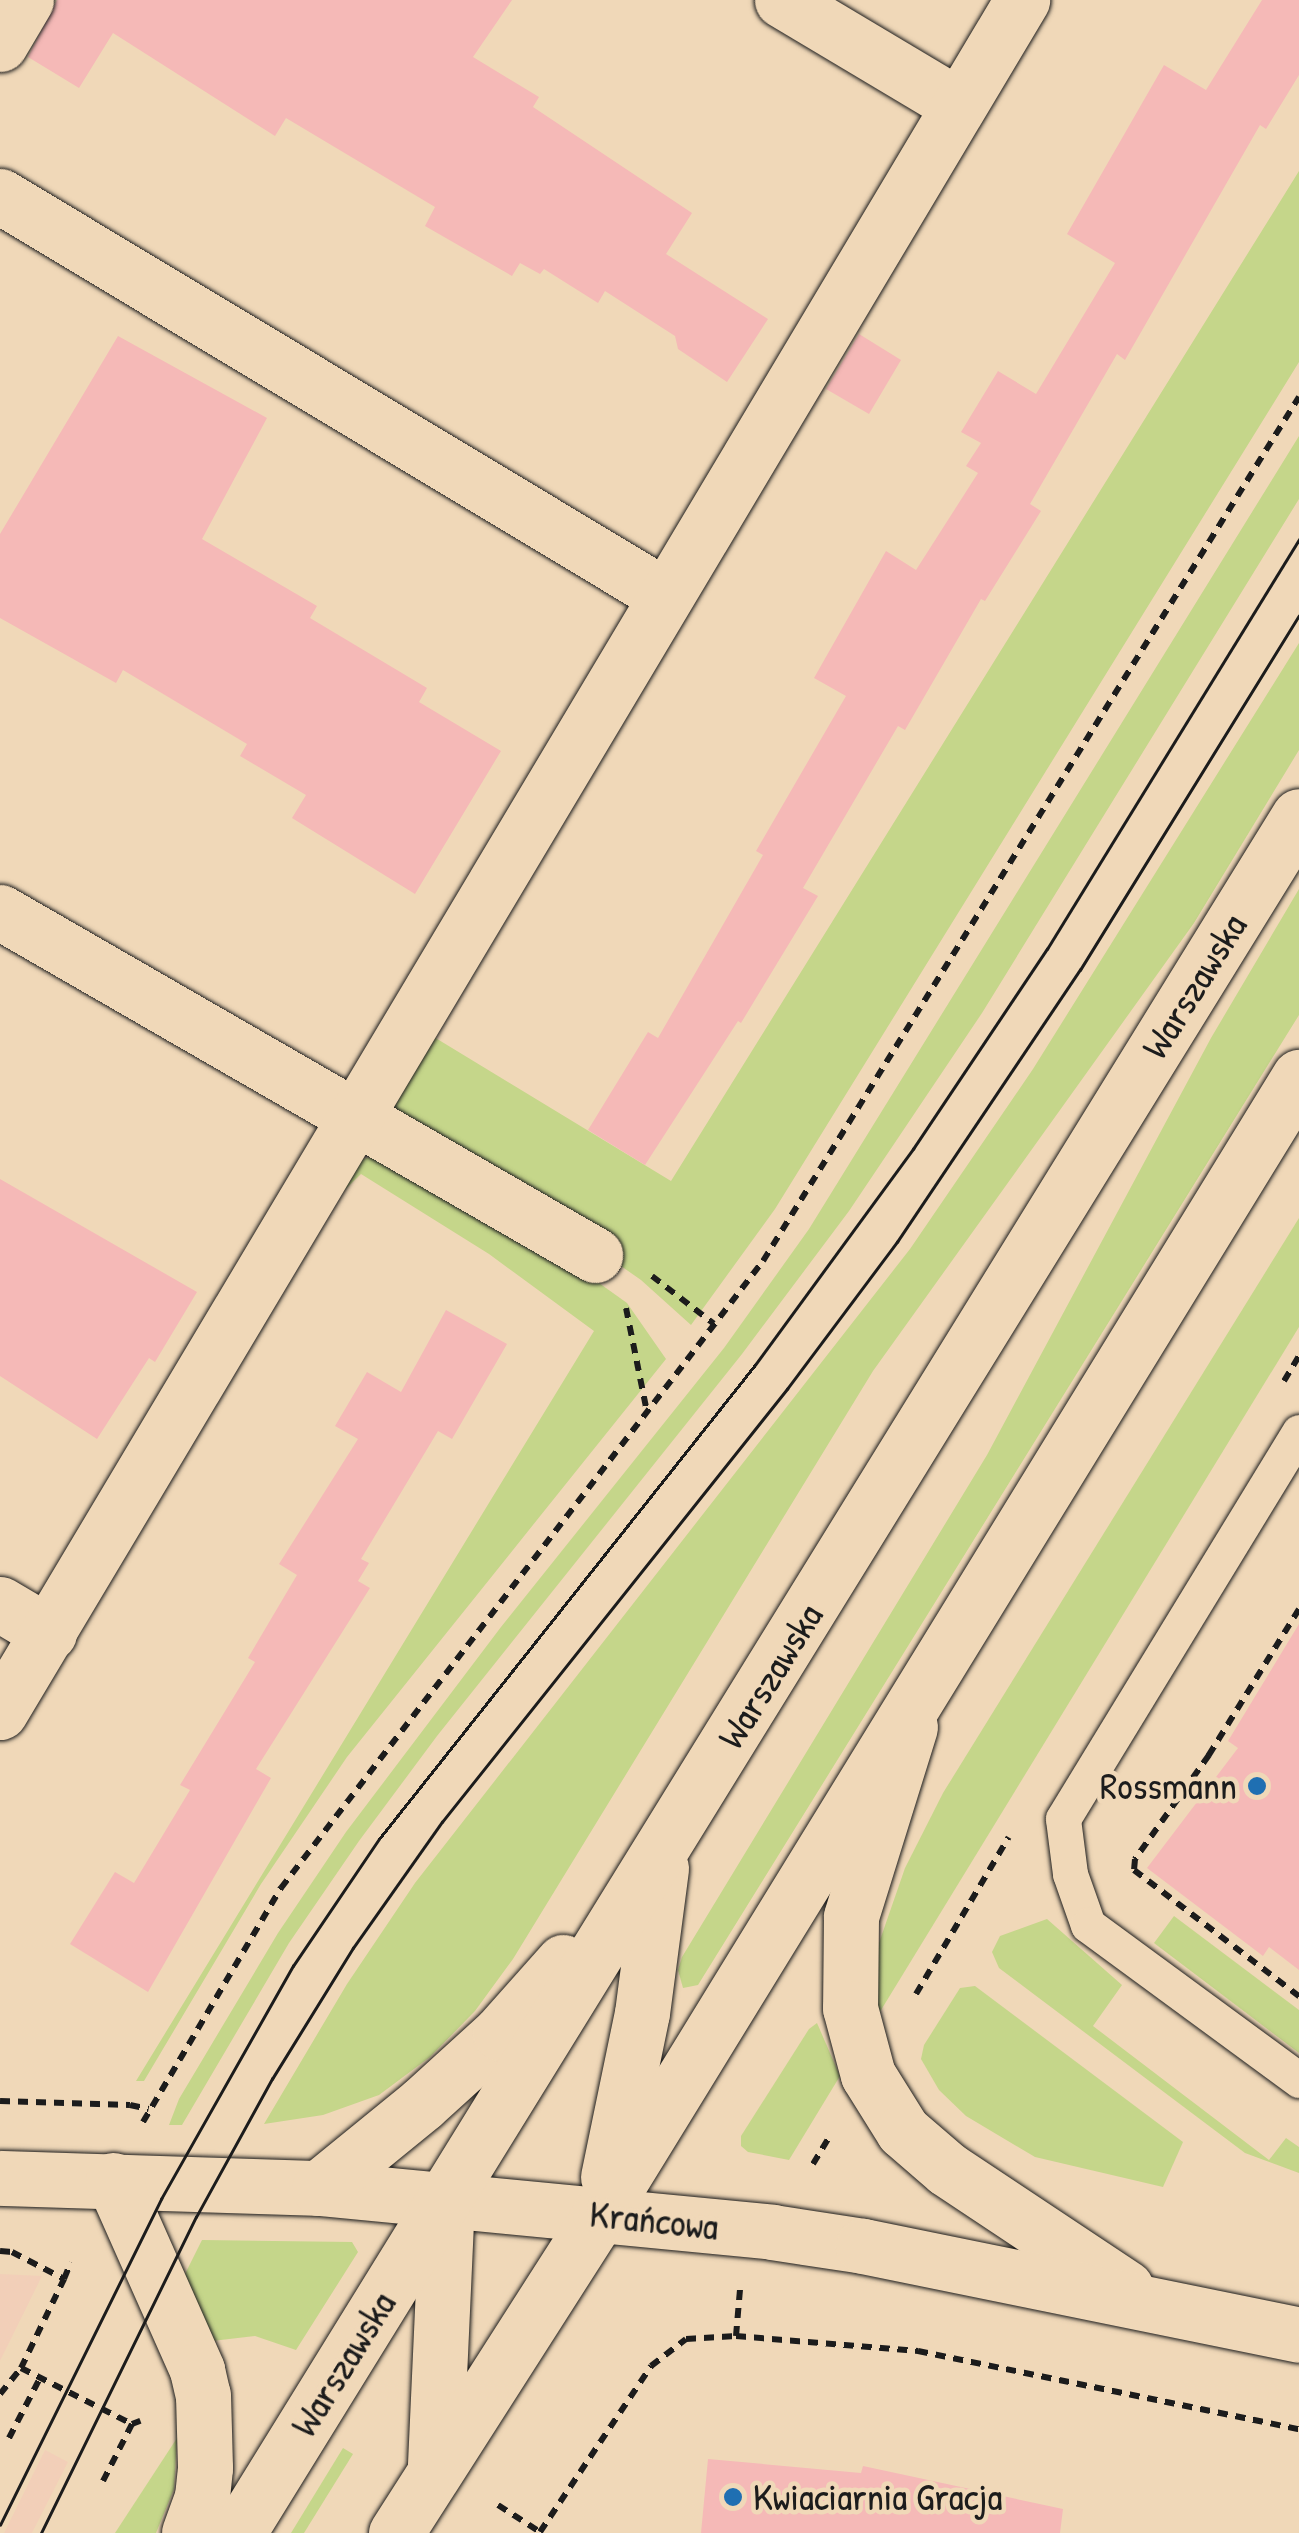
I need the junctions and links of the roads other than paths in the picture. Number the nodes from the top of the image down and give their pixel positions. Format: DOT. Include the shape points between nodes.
graph roads {
  1 [pos="26,0"];
  2 [pos="782,0"];
  3 [pos="1022,0"];
  4 [pos="0,44"];
  5 [pos="958,106"];
  6 [pos="0,196"];
  7 [pos="664,595"];
  8 [pos="1299,816"];
  9 [pos="0,912"];
  10 [pos="1299,1077"];
  11 [pos="352,1116"];
  12 [pos="594,1255"];
  13 [pos="1299,1432"];
  14 [pos="0,1604"];
  15 [pos="49,1633"];
  16 [pos="922,1689"];
  17 [pos="0,1712"];
  18 [pos="664,1847"];
  19 [pos="729,2006"];
  20 [pos="642,2013"];
  21 [pos="1299,2080"];
  22 [pos="0,2178"];
  23 [pos="113,2180"];
  24 [pos="319,2188"];
  25 [pos="447,2198"];
  26 [pos="600,2214"];
  27 [pos="1149,2304"];
  28 [pos="1299,2335"];
  29 [pos="434,2468"];
  30 [pos="190,2533"];
  31 [pos="238,2533"];
  32 [pos="396,2533"];
  1 -- 4 [label="street"];
  2 -- 5 [label="street"];
  3 -- 5 [label="street"];
  5 -- 7 [label="street"];
  6 -- 7 [label="street"];
  7 -- 11 [label="street"];
  8 -- 18 [label="street, Warszawska"];
  9 -- 11 [label="street"];
  10 -- 16 [label="street"];
  11 -- 12 [label="street"];
  11 -- 15 [label="street"];
  13 -- 21 [label="lane" via="1063,1819 1070,1874 1088,1925"];
  14 -- 15 [label="street"];
  15 -- 17 [label="street"];
  16 -- 19 [label="street"];
  16 -- 27 [label="street" via="851,1917 850,2008 868,2075 903,2131 947,2169"];
  18 -- 20 [label="street"];
  18 -- 24 [label="street" via="500,2033"];
  18 -- 25 [label="street, Warszawska"];
  19 -- 20 [label="street" via="685,2030"];
  19 -- 26 [label="street"];
  20 -- 26 [label="street"];
  22 -- 23 [label="street, Krańcowa"];
  23 -- 24 [label="street, Krańcowa"];
  23 -- 30 [label="street" via="204,2395 205,2468"];
  24 -- 25 [label="street, Krańcowa"];
  25 -- 26 [label="street, Krańcowa"];
  25 -- 29 [label="street"];
  25 -- 31 [label="street, Warszawska"];
  26 -- 27 [label="street, Krańcowa" via="862,2246"];
  26 -- 29 [label="street"];
  27 -- 28 [label="street, Krańcowa"];
  29 -- 32 [label="street"];
}
